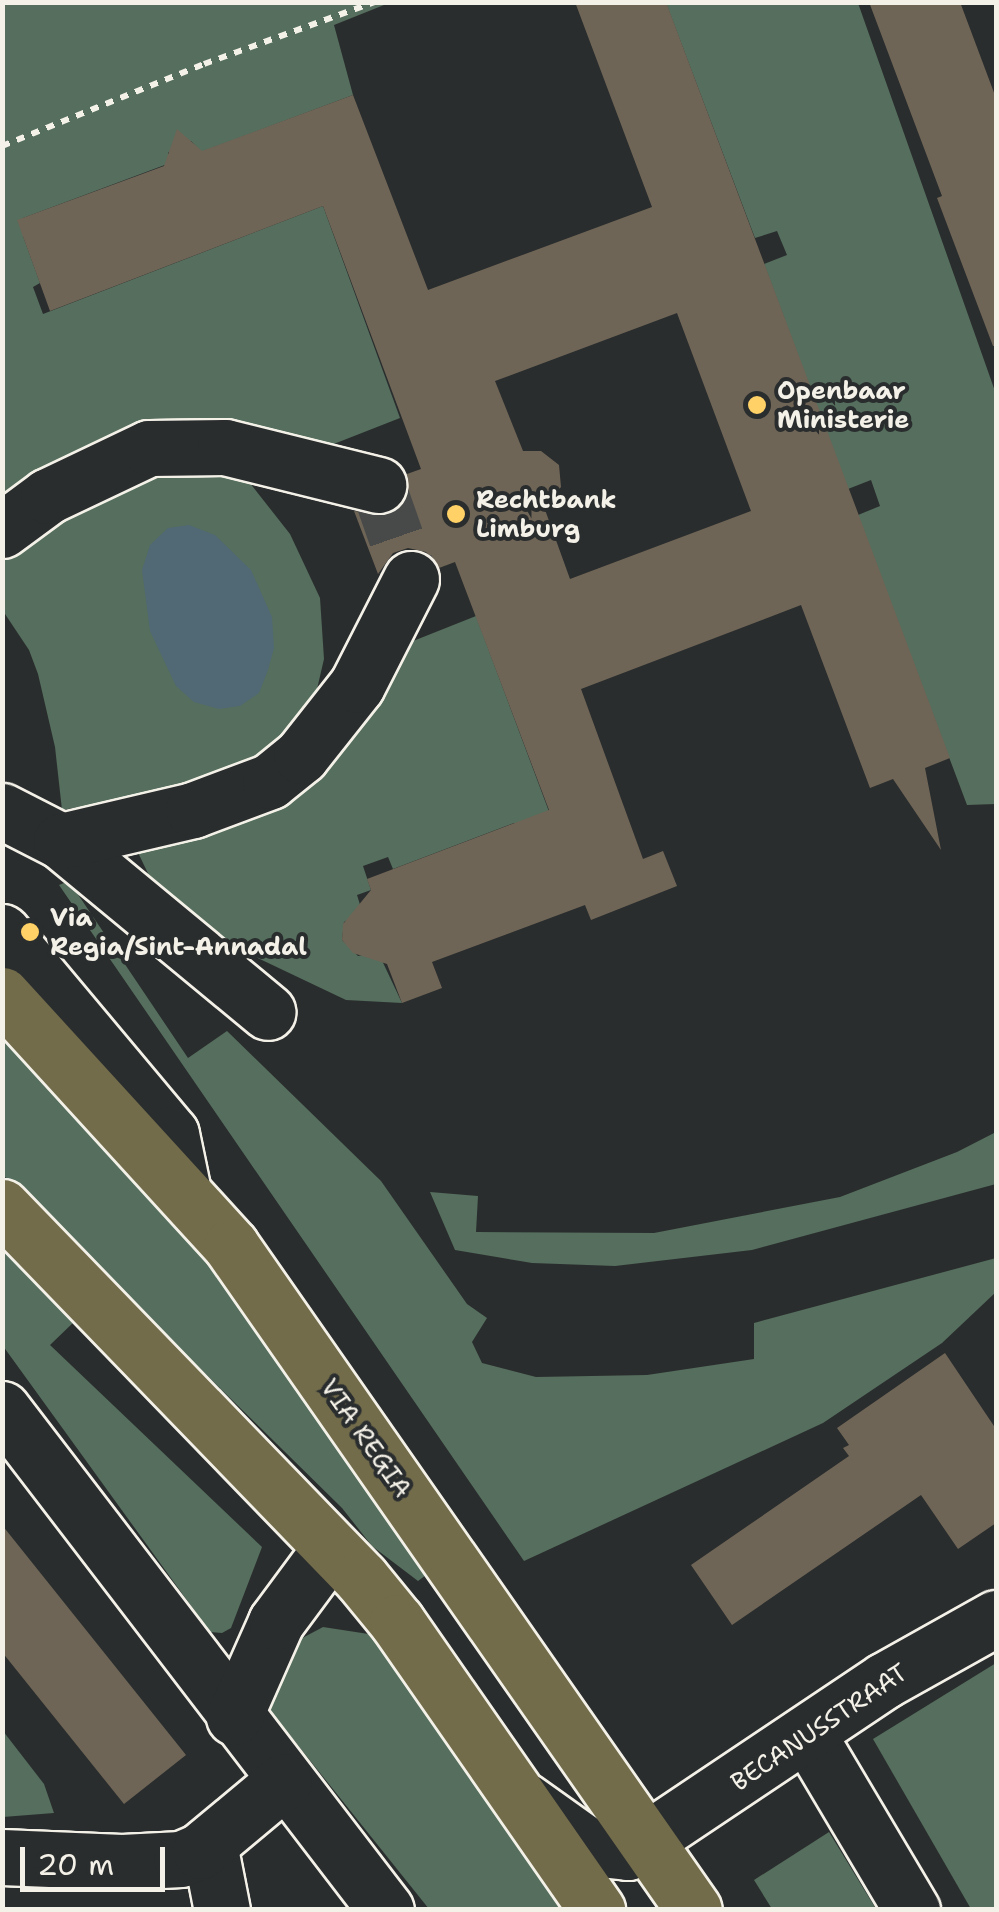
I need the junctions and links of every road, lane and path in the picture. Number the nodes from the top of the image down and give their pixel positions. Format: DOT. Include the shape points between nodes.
graph roads {
  1 [pos="374,2"];
  2 [pos="2,146"];
  3 [pos="378,485"];
  4 [pos="2,530"];
  5 [pos="411,579"];
  6 [pos="2,811"];
  7 [pos="61,840"];
  8 [pos="2,932"];
  9 [pos="2,995"];
  10 [pos="268,1012"];
  11 [pos="182,1187"];
  12 [pos="2,1207"];
  13 [pos="2,1410"];
  14 [pos="330,1548"];
  15 [pos="996,1618"];
  16 [pos="234,1716"];
  17 [pos="808,1735"];
  18 [pos="284,1781"];
  19 [pos="520,1797"];
  20 [pos="647,1843"];
  21 [pos="208,1844"];
  22 [pos="2,1856"];
  23 [pos="222,1910"];
  24 [pos="386,1910"];
  25 [pos="598,1910"];
  26 [pos="694,1910"];
  27 [pos="912,1910"];
  1 -- 2 [label="path"];
  3 -- 4 [label="street" via="225,447 148,448 48,496"];
  5 -- 7 [label="street" via="357,684 302,756 270,781 193,810"];
  6 -- 7 [label="street"];
  7 -- 10 [label="street"];
  8 -- 11 [label="street" via="171,1134"];
  9 -- 11 [label="main road, VIA REGIA"];
  11 -- 20 [label="main road, VIA REGIA" via="276,1307"];
  12 -- 14 [label="main road"];
  13 -- 16 [label="street"];
  14 -- 16 [label="street" via="276,1622"];
  14 -- 19 [label="main road" via="397,1622"];
  15 -- 17 [label="street, BECANUSSTRAAT" via="885,1680"];
  16 -- 18 [label="street"];
  17 -- 20 [label="street, BECANUSSTRAAT"];
  17 -- 27 [label="street"];
  18 -- 21 [label="street"];
  18 -- 24 [label="street"];
  19 -- 20 [label="street" via="603,1852 628,1852"];
  19 -- 25 [label="main road"];
  20 -- 26 [label="main road, VIA REGIA"];
  21 -- 22 [label="street" via="182,1860 162,1862"];
  21 -- 23 [label="street"];
}
